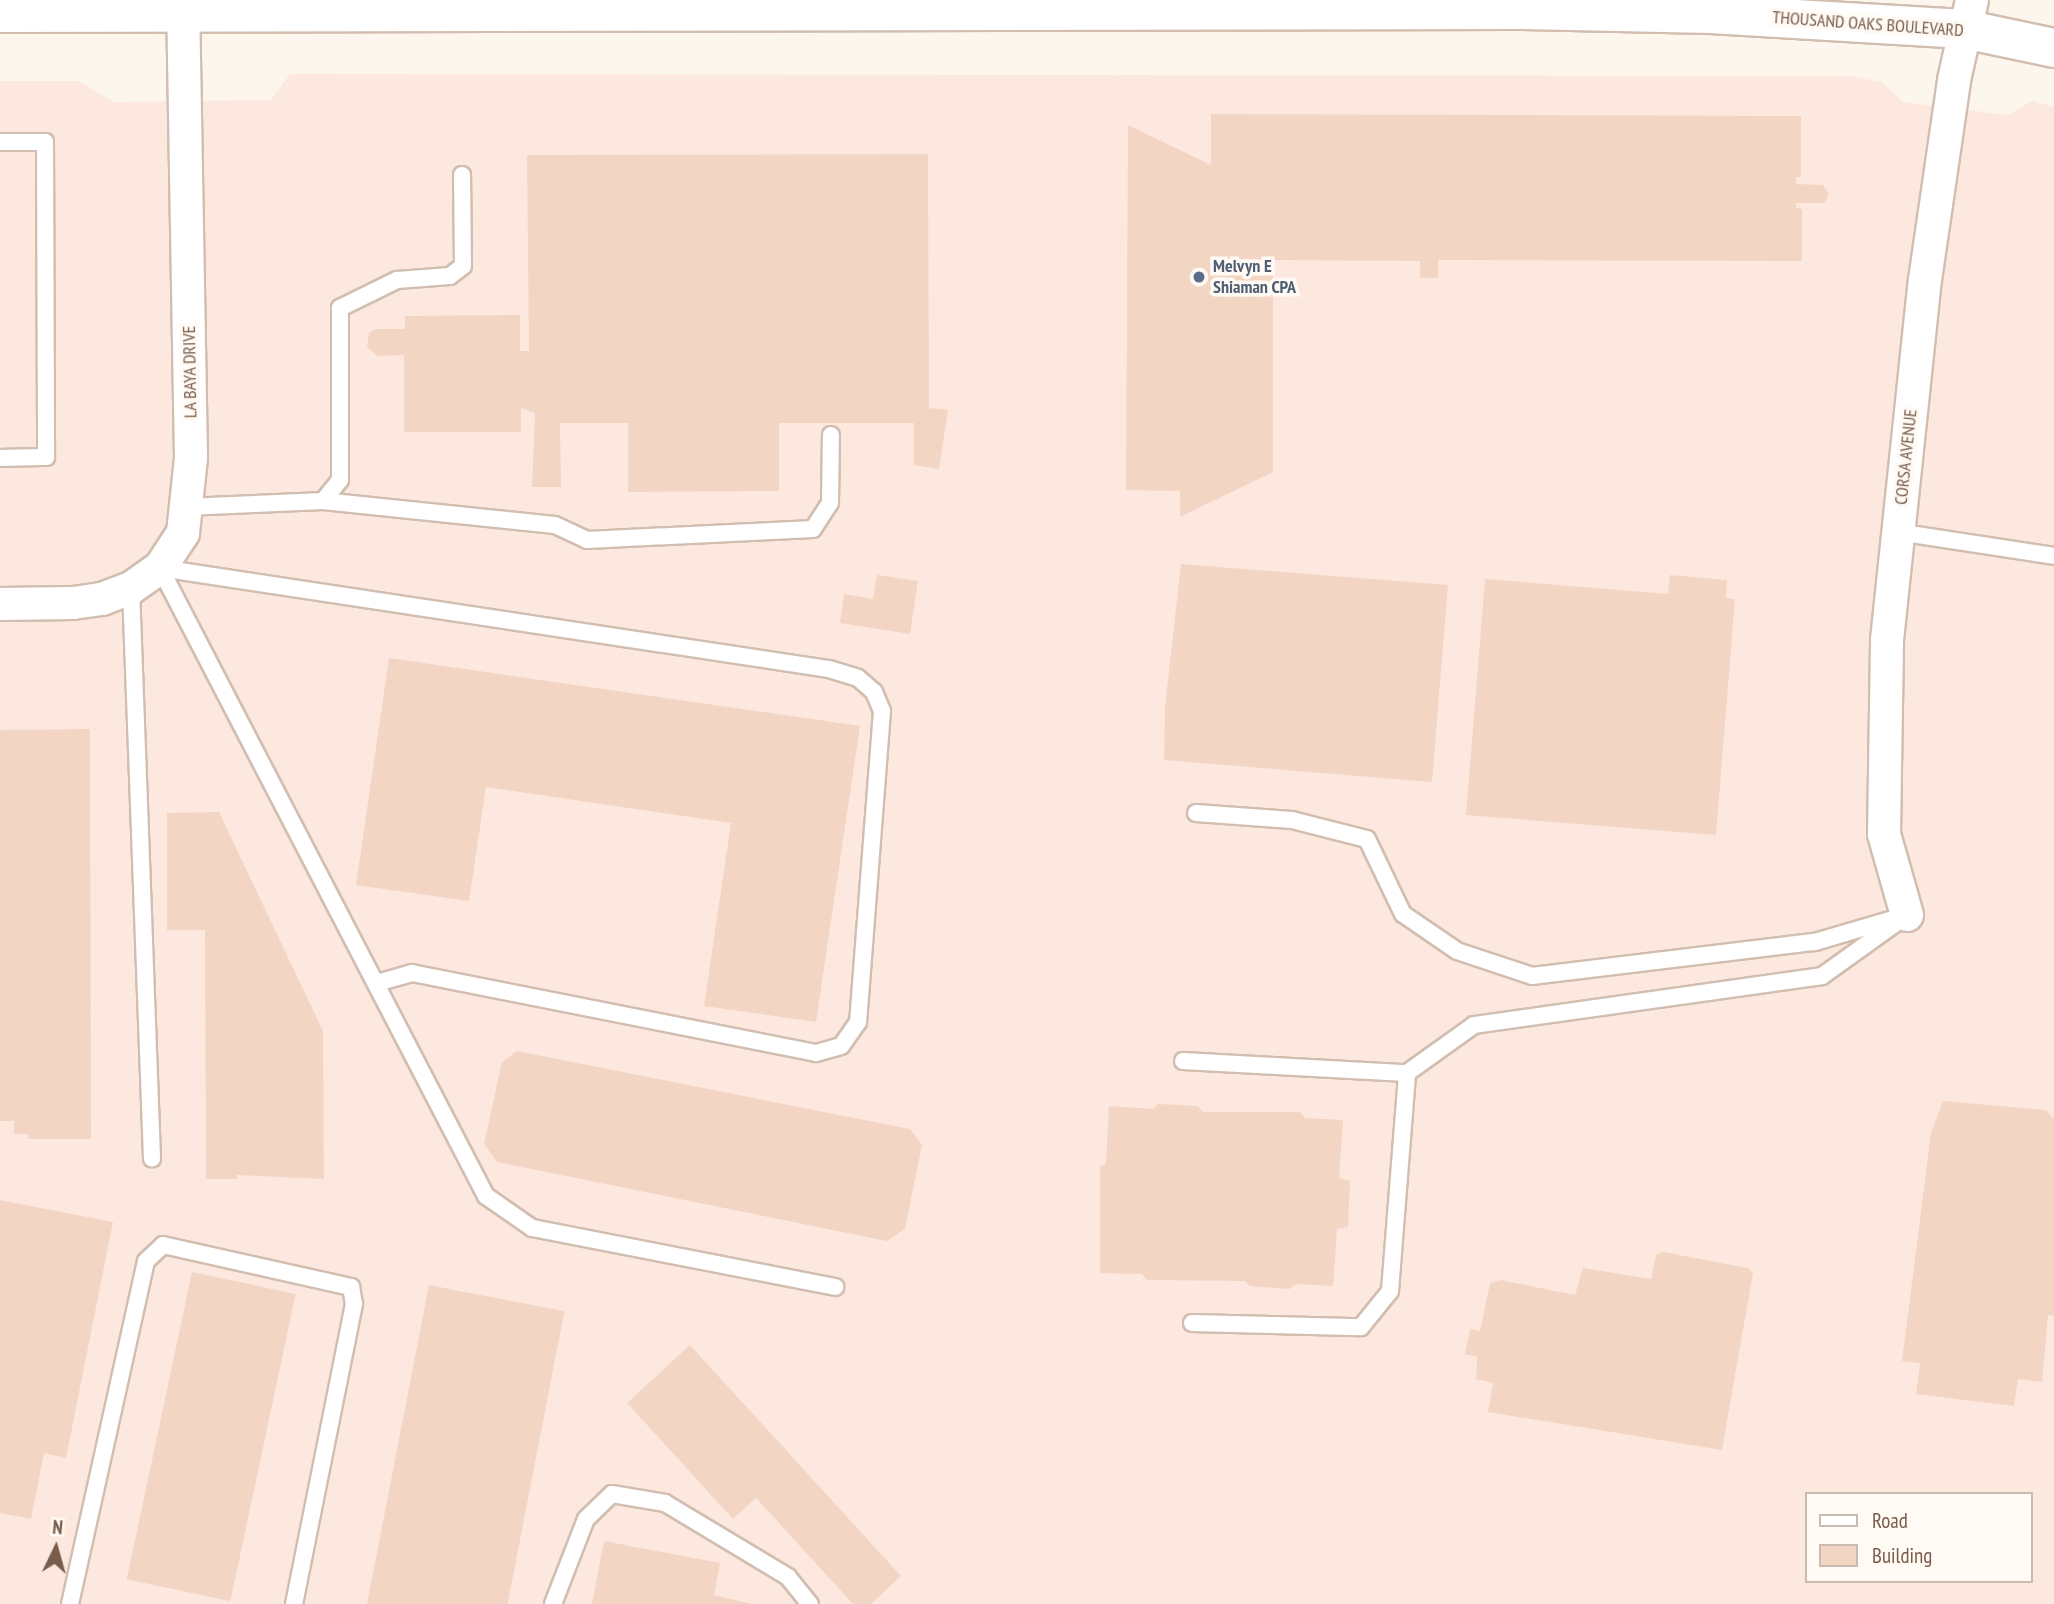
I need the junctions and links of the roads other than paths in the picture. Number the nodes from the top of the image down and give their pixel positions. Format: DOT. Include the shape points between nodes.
graph roads {
  1 [pos="183,6"];
  2 [pos="0,13"];
  3 [pos="1968,15"];
  4 [pos="2054,48"];
  5 [pos="0,142"];
  6 [pos="463,175"];
  7 [pos="831,435"];
  8 [pos="0,458"];
  9 [pos="323,501"];
  10 [pos="186,508"];
  11 [pos="1898,532"];
  12 [pos="2054,556"];
  13 [pos="160,568"];
  14 [pos="131,588"];
  15 [pos="0,604"];
  16 [pos="1196,813"];
  17 [pos="1907,915"];
  18 [pos="377,983"];
  19 [pos="1183,1061"];
  20 [pos="1407,1073"];
  21 [pos="152,1159"];
  22 [pos="835,1287"];
  23 [pos="1192,1323"];
  24 [pos="70,1604"];
  25 [pos="294,1604"];
  26 [pos="553,1604"];
  27 [pos="810,1604"];
  1 -- 2 [label="main road, THOUSAND OAKS BOULEVARD"];
  1 -- 3 [label="main road, THOUSAND OAKS BOULEVARD"];
  1 -- 10 [label="street, LA BAYA DRIVE" via="191,458"];
  3 -- 4 [label="main road, THOUSAND OAKS BOULEVARD"];
  3 -- 11 [label="street, CORSA AVENUE" via="1925,279"];
  5 -- 8 [label="lane" via="45,142 46,457"];
  6 -- 9 [label="lane" via="463,266 450,276 397,280 340,308 340,480"];
  7 -- 9 [label="lane" via="830,503 813,529 587,540 555,525"];
  9 -- 10 [label="lane"];
  10 -- 13 [label="street, LA BAYA DRIVE" via="183,533"];
  11 -- 12 [label="lane"];
  11 -- 17 [label="street, CORSA AVENUE" via="1887,640 1884,834"];
  13 -- 14 [label="street, LA BAYA DRIVE"];
  13 -- 18 [label="lane"];
  13 -- 18 [label="lane" via="829,669 858,678 874,692 882,711 858,1022 841,1046 816,1052 412,973"];
  14 -- 15 [label="street, LA BAYA DRIVE" via="73,603"];
  14 -- 21 [label="lane"];
  16 -- 17 [label="lane" via="1292,820 1367,839 1404,914 1457,951 1532,976 1815,942"];
  17 -- 20 [label="lane" via="1822,976 1474,1025"];
  18 -- 22 [label="lane" via="486,1196 514,1218 532,1228"];
  19 -- 20 [label="lane"];
  20 -- 23 [label="lane" via="1390,1291 1361,1327"];
  24 -- 25 [label="lane" via="146,1261 163,1245 351,1287 355,1304"];
  26 -- 27 [label="lane" via="586,1519 612,1494 664,1503 788,1577"];
}
